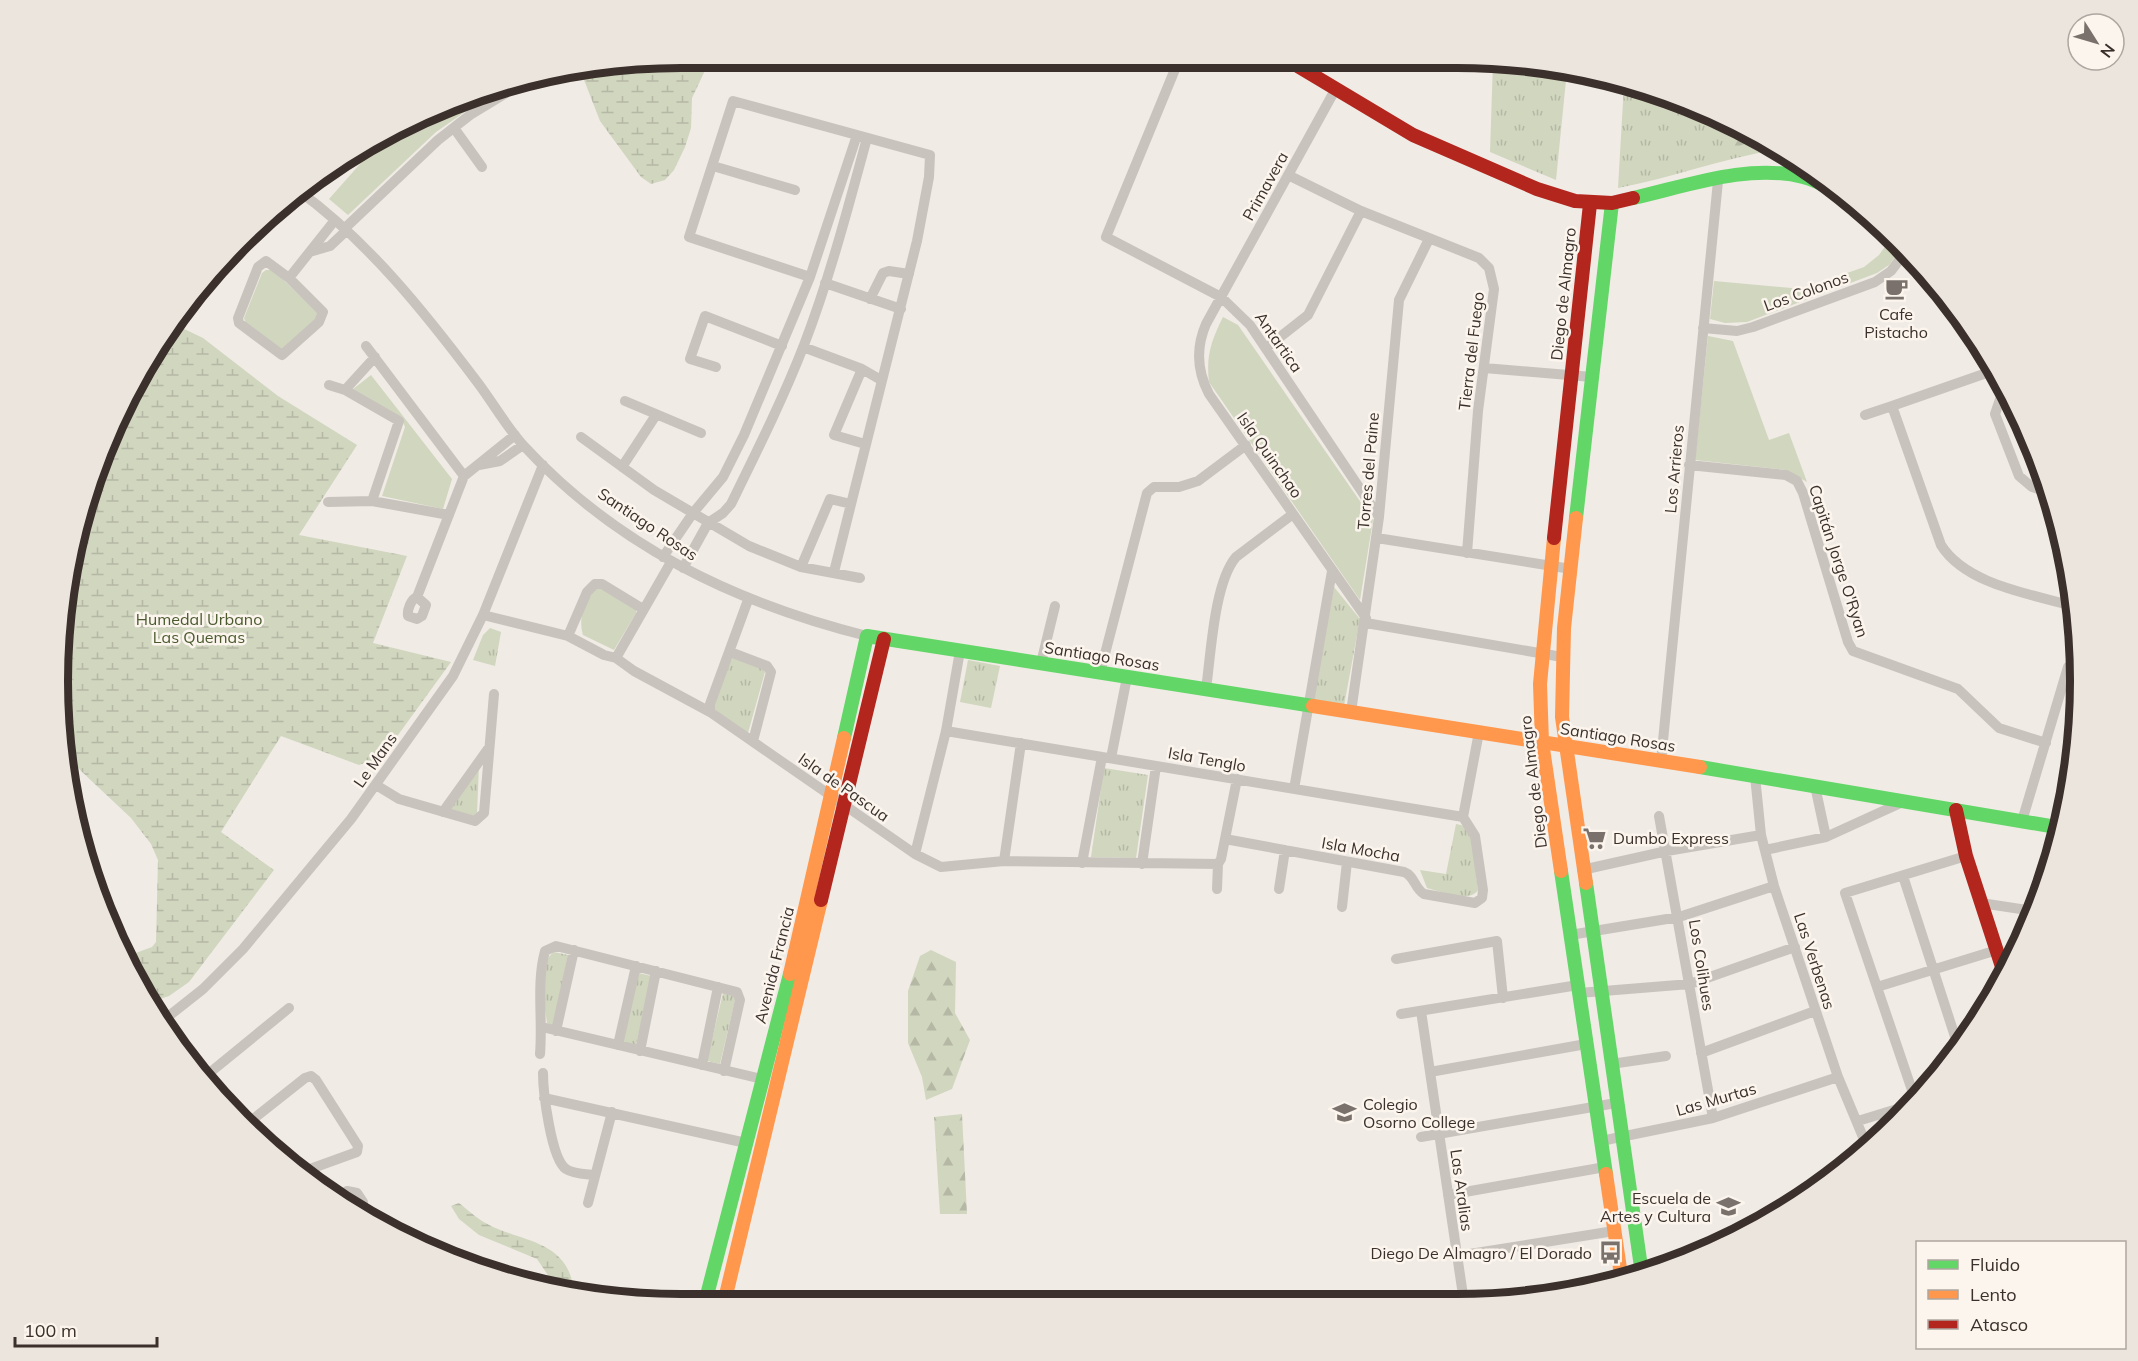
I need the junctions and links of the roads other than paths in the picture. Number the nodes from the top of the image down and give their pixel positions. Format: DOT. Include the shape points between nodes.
graph roads {
  1 [pos="1176,68"];
  2 [pos="1300,68"];
  3 [pos="1335,90"];
  4 [pos="507,93"];
  5 [pos="454,128"];
  6 [pos="862,137"];
  7 [pos="713,166"];
  8 [pos="482,167"];
  9 [pos="1288,175"];
  10 [pos="1812,180"];
  11 [pos="1718,181"];
  12 [pos="795,190"];
  13 [pos="305,196"];
  14 [pos="1612,203"];
  15 [pos="1590,204"];
  16 [pos="1361,211"];
  17 [pos="335,220"];
  18 [pos="345,230"];
  19 [pos="1430,239"];
  20 [pos="313,251"];
  21 [pos="1901,258"];
  22 [pos="909,274"];
  23 [pos="810,277"];
  24 [pos="289,278"];
  25 [pos="825,284"];
  26 [pos="1221,297"];
  27 [pos="870,299"];
  28 [pos="901,309"];
  29 [pos="1703,328"];
  30 [pos="366,346"];
  31 [pos="782,346"];
  32 [pos="803,347"];
  33 [pos="1266,348"];
  34 [pos="375,357"];
  35 [pos="716,368"];
  36 [pos="1484,368"];
  37 [pos="862,369"];
  38 [pos="1987,373"];
  39 [pos="1570,374"];
  40 [pos="1592,376"];
  41 [pos="881,380"];
  42 [pos="329,385"];
  43 [pos="345,390"];
  44 [pos="2001,398"];
  45 [pos="625,401"];
  46 [pos="1892,406"];
  47 [pos="656,415"];
  48 [pos="1865,415"];
  49 [pos="701,434"];
  50 [pos="515,435"];
  51 [pos="581,437"];
  52 [pos="522,444"];
  53 [pos="865,444"];
  54 [pos="1245,445"];
  55 [pos="479,465"];
  56 [pos="543,465"];
  57 [pos="1689,465"];
  58 [pos="622,466"];
  59 [pos="464,476"];
  60 [pos="2040,490"];
  61 [pos="372,501"];
  62 [pos="328,502"];
  63 [pos="851,504"];
  64 [pos="693,513"];
  65 [pos="1293,514"];
  66 [pos="448,515"];
  67 [pos="1379,517"];
  68 [pos="708,523"];
  69 [pos="1377,538"];
  70 [pos="1467,553"];
  71 [pos="667,560"];
  72 [pos="801,567"];
  73 [pos="1550,567"];
  74 [pos="682,568"];
  75 [pos="1571,569"];
  76 [pos="1332,571"];
  77 [pos="834,572"];
  78 [pos="860,578"];
  79 [pos="417,597"];
  80 [pos="748,600"];
  81 [pos="2065,604"];
  82 [pos="1055,606"];
  83 [pos="643,609"];
  84 [pos="483,615"];
  85 [pos="1366,620"];
  86 [pos="568,636"];
  87 [pos="867,636"];
  88 [pos="884,639"];
  89 [pos="960,651"];
  90 [pos="730,652"];
  91 [pos="1541,654"];
  92 [pos="1562,657"];
  93 [pos="616,658"];
  94 [pos="1041,663"];
  95 [pos="2068,667"];
  96 [pos="1100,673"];
  97 [pos="1127,677"];
  98 [pos="1206,689"];
  99 [pos="494,694"];
  100 [pos="1310,706"];
  101 [pos="710,712"];
  102 [pos="1351,712"];
  103 [pos="945,731"];
  104 [pos="1479,732"];
  105 [pos="753,741"];
  106 [pos="1542,742"];
  107 [pos="2046,743"];
  108 [pos="1022,744"];
  109 [pos="1564,746"];
  110 [pos="488,749"];
  111 [pos="1106,758"];
  112 [pos="1661,761"];
  113 [pos="1156,766"];
  114 [pos="1755,776"];
  115 [pos="1236,779"];
  116 [pos="376,785"];
  117 [pos="1815,786"];
  118 [pos="1294,789"];
  119 [pos="830,795"];
  120 [pos="1905,801"];
  121 [pos="842,804"];
  122 [pos="1956,810"];
  123 [pos="443,812"];
  124 [pos="1659,816"];
  125 [pos="1463,817"];
  126 [pos="2022,821"];
  127 [pos="2053,826"];
  128 [pos="1761,836"];
  129 [pos="1826,837"];
  130 [pos="1225,839"];
  131 [pos="1285,850"];
  132 [pos="1765,850"];
  133 [pos="1667,851"];
  134 [pos="915,854"];
  135 [pos="1966,856"];
  136 [pos="1004,861"];
  137 [pos="1347,862"];
  138 [pos="1082,863"];
  139 [pos="1142,864"];
  140 [pos="1218,864"];
  141 [pos="1582,870"];
  142 [pos="819,875"];
  143 [pos="1903,876"];
  144 [pos="1774,886"];
  145 [pos="1216,889"];
  146 [pos="1279,890"];
  147 [pos="1982,903"];
  148 [pos="1342,908"];
  149 [pos="2026,910"];
  150 [pos="1679,917"];
  151 [pos="1591,932"];
  152 [pos="1570,935"];
  153 [pos="1795,947"];
  154 [pos="574,950"];
  155 [pos="1997,950"];
  156 [pos="1396,959"];
  157 [pos="2002,962"];
  158 [pos="798,965"];
  159 [pos="636,966"];
  160 [pos="1933,969"];
  161 [pos="656,971"];
  162 [pos="1690,984"];
  163 [pos="718,987"];
  164 [pos="1877,987"];
  165 [pos="1578,989"];
  166 [pos="1600,992"];
  167 [pos="1503,998"];
  168 [pos="289,1008"];
  169 [pos="1421,1011"];
  170 [pos="1815,1011"];
  171 [pos="1401,1014"];
  172 [pos="169,1018"];
  173 [pos="542,1027"];
  174 [pos="556,1031"];
  175 [pos="1955,1038"];
  176 [pos="1586,1044"];
  177 [pos="618,1045"];
  178 [pos="640,1051"];
  179 [pos="1701,1053"];
  180 [pos="540,1054"];
  181 [pos="1666,1056"];
  182 [pos="767,1061"];
  183 [pos="782,1064"];
  184 [pos="1611,1064"];
  185 [pos="702,1065"];
  186 [pos="724,1071"];
  187 [pos="1430,1072"];
  188 [pos="210,1073"];
  189 [pos="543,1073"];
  190 [pos="1838,1077"];
  191 [pos="762,1079"];
  192 [pos="1912,1091"];
  193 [pos="543,1098"];
  194 [pos="1616,1103"];
  195 [pos="1596,1107"];
  196 [pos="1895,1110"];
  197 [pos="612,1112"];
  198 [pos="1713,1118"];
  199 [pos="253,1119"];
  200 [pos="1858,1121"];
  201 [pos="1439,1134"];
  202 [pos="1421,1137"];
  203 [pos="1622,1138"];
  204 [pos="1864,1139"];
  205 [pos="1601,1141"];
  206 [pos="746,1143"];
  207 [pos="763,1148"];
  208 [pos="1605,1167"];
  209 [pos="310,1169"];
  210 [pos="594,1175"];
  211 [pos="345,1193"];
  212 [pos="1448,1195"];
  213 [pos="588,1203"];
  214 [pos="363,1204"];
  215 [pos="1614,1231"];
  216 [pos="1457,1256"];
  217 [pos="1641,1265"];
  218 [pos="1620,1272"];
  219 [pos="707,1294"];
  220 [pos="726,1294"];
  221 [pos="1463,1294"];
  1 -- 26 [label="street, Antartica" via="1106,237"];
  2 -- 3 [label="main road"];
  3 -- 9 [label="street, Primavera"];
  3 -- 15 [label="main road" via="1424,140 1537,189"];
  4 -- 5 [label="street"];
  5 -- 8 [label="street"];
  5 -- 18 [label="street"];
  6 -- 7 [label="street" via="733,101"];
  6 -- 22 [label="street" via="930,155"];
  6 -- 23 [label="street"];
  6 -- 25 [label="street" via="838,247"];
  7 -- 12 [label="street"];
  7 -- 23 [label="street" via="689,237"];
  9 -- 16 [label="street, Tierra del Fuego"];
  9 -- 26 [label="street, Primavera"];
  10 -- 11 [label="main road" via="1784,173 1751,172"];
  11 -- 14 [label="main road"];
  11 -- 29 [label="street, Los Arrieros"];
  13 -- 17 [label="street, Santiago Rosas"];
  14 -- 15 [label="main road"];
  14 -- 40 [label="main road"];
  15 -- 39 [label="main road, Diego de Almagro"];
  16 -- 19 [label="street, Tierra del Fuego"];
  16 -- 33 [label="street" via="1308,315"];
  17 -- 18 [label="street, Santiago Rosas"];
  17 -- 20 [label="street"];
  18 -- 20 [label="street" via="330,246"];
  18 -- 50 [label="street, Santiago Rosas" via="410,297"];
  19 -- 36 [label="street, Tierra del Fuego" via="1479,258 1492,273 1494,289"];
  19 -- 67 [label="street, Torres del Paine" via="1399,300"];
  20 -- 24 [label="street"];
  21 -- 29 [label="street, Los Colonos" via="1875,282 1737,331"];
  22 -- 27 [label="street" via="883,273"];
  22 -- 28 [label="street"];
  23 -- 31 [label="street"];
  24 -- 24 [label="street" via="270,261 262,263 238,318 243,328 282,355 319,322 323,312"];
  25 -- 27 [label="street"];
  25 -- 32 [label="street"];
  26 -- 33 [label="street, Antartica" via="1250,325"];
  26 -- 54 [label="street, Isla Quinchao" via="1201,338 1199,365 1209,394"];
  27 -- 28 [label="street"];
  28 -- 41 [label="street"];
  29 -- 57 [label="street, Los Arrieros"];
  30 -- 34 [label="street"];
  31 -- 35 [label="street" via="705,316 690,359"];
  31 -- 64 [label="street" via="723,477"];
  32 -- 37 [label="street"];
  32 -- 68 [label="street" via="731,504"];
  33 -- 67 [label="street, Antartica"];
  34 -- 43 [label="street"];
  34 -- 59 [label="street"];
  36 -- 39 [label="street"];
  36 -- 70 [label="street, Tierra del Fuego"];
  37 -- 41 [label="street"];
  37 -- 53 [label="street" via="834,435"];
  38 -- 46 [label="street"];
  39 -- 40 [label="street"];
  39 -- 73 [label="main road, Diego de Almagro"];
  40 -- 75 [label="main road"];
  41 -- 53 [label="street"];
  42 -- 43 [label="street"];
  43 -- 61 [label="street" via="399,421"];
  44 -- 60 [label="street" via="1995,414 2016,471 2032,488"];
  45 -- 47 [label="street"];
  46 -- 48 [label="street"];
  46 -- 81 [label="street" via="1941,545 1951,559 1973,575"];
  47 -- 49 [label="street"];
  47 -- 58 [label="street"];
  50 -- 52 [label="street, Santiago Rosas"];
  50 -- 55 [label="street"];
  51 -- 58 [label="street"];
  52 -- 55 [label="street" via="500,461"];
  52 -- 56 [label="street, Santiago Rosas"];
  53 -- 63 [label="street"];
  54 -- 65 [label="street, Isla Quinchao"];
  54 -- 96 [label="street" via="1198,481 1179,487 1154,487 1147,493"];
  55 -- 59 [label="street"];
  56 -- 71 [label="street, Santiago Rosas" via="607,519"];
  56 -- 84 [label="street, Le Mans"];
  57 -- 107 [label="street, Capitán Jorge O'Ryan" via="1779,473 1793,478 1803,493 1853,651 1958,689 1999,728"];
  57 -- 112 [label="street, Los Arrieros"];
  58 -- 64 [label="street"];
  59 -- 66 [label="street"];
  61 -- 62 [label="street"];
  61 -- 66 [label="street"];
  63 -- 72 [label="street" via="830,499"];
  63 -- 77 [label="street"];
  64 -- 68 [label="street"];
  64 -- 71 [label="street"];
  65 -- 76 [label="street, Isla Quinchao"];
  65 -- 98 [label="street" via="1236,556 1230,565 1220,595"];
  66 -- 79 [label="street"];
  67 -- 69 [label="street, Torres del Paine"];
  68 -- 72 [label="street" via="749,546"];
  68 -- 74 [label="street"];
  69 -- 70 [label="street"];
  69 -- 85 [label="street, Torres del Paine"];
  70 -- 73 [label="street"];
  71 -- 74 [label="street, Santiago Rosas"];
  71 -- 83 [label="street"];
  72 -- 77 [label="street"];
  73 -- 75 [label="street"];
  73 -- 91 [label="main road, Diego de Almagro"];
  74 -- 80 [label="street, Santiago Rosas"];
  75 -- 92 [label="main road"];
  76 -- 85 [label="street, Isla Quinchao"];
  76 -- 100 [label="street"];
  77 -- 78 [label="street"];
  80 -- 87 [label="street, Santiago Rosas"];
  80 -- 90 [label="street"];
  82 -- 94 [label="street"];
  83 -- 86 [label="street" via="602,584 595,584 587,592"];
  83 -- 93 [label="street"];
  84 -- 86 [label="street, Isla de Pascua"];
  84 -- 116 [label="street, Le Mans" via="453,676"];
  85 -- 91 [label="street"];
  85 -- 102 [label="street, Torres del Paine"];
  86 -- 93 [label="street, Isla de Pascua"];
  87 -- 88 [label="main road, Santiago Rosas"];
  87 -- 119 [label="main road, Avenida Francia"];
  88 -- 89 [label="main road, Santiago Rosas"];
  88 -- 121 [label="main road, Avenida Francia"];
  89 -- 94 [label="main road, Santiago Rosas"];
  89 -- 103 [label="street"];
  90 -- 101 [label="street"];
  90 -- 105 [label="street" via="767,666 771,672"];
  91 -- 92 [label="street"];
  91 -- 106 [label="main road, Diego de Almagro"];
  92 -- 109 [label="main road"];
  93 -- 101 [label="street, Isla de Pascua"];
  94 -- 96 [label="main road, Santiago Rosas"];
  95 -- 107 [label="street"];
  96 -- 97 [label="main road, Santiago Rosas"];
  97 -- 98 [label="main road, Santiago Rosas"];
  97 -- 111 [label="street"];
  98 -- 100 [label="main road, Santiago Rosas"];
  99 -- 110 [label="street"];
  100 -- 102 [label="main road, Santiago Rosas"];
  100 -- 118 [label="street"];
  101 -- 105 [label="street, Isla de Pascua"];
  102 -- 104 [label="main road, Santiago Rosas"];
  103 -- 108 [label="street, Isla Tenglo"];
  103 -- 134 [label="street"];
  104 -- 106 [label="main road, Santiago Rosas"];
  104 -- 125 [label="street"];
  105 -- 119 [label="street, Isla de Pascua"];
  106 -- 109 [label="main road, Santiago Rosas"];
  106 -- 152 [label="main road, Diego de Almagro"];
  107 -- 126 [label="street"];
  108 -- 111 [label="street, Isla Tenglo"];
  108 -- 136 [label="street"];
  109 -- 112 [label="main road, Santiago Rosas"];
  109 -- 141 [label="main road"];
  110 -- 123 [label="street"];
  110 -- 123 [label="street" via="484,813 475,821"];
  111 -- 113 [label="street, Isla Tenglo"];
  111 -- 138 [label="street"];
  112 -- 114 [label="main road, Santiago Rosas"];
  113 -- 115 [label="street, Isla Tenglo"];
  113 -- 139 [label="street"];
  114 -- 117 [label="main road, Santiago Rosas"];
  114 -- 128 [label="street, Las Verbenas"];
  115 -- 118 [label="street, Isla Tenglo"];
  115 -- 130 [label="street"];
  116 -- 123 [label="street" via="399,799"];
  116 -- 172 [label="street, Le Mans" via="243,949"];
  117 -- 120 [label="main road, Santiago Rosas"];
  117 -- 129 [label="street"];
  118 -- 125 [label="street, Isla Tenglo"];
  119 -- 121 [label="street, Isla de Pascua"];
  119 -- 142 [label="main road, Avenida Francia"];
  120 -- 122 [label="main road, Santiago Rosas"];
  120 -- 129 [label="street"];
  121 -- 134 [label="street, Isla de Pascua"];
  121 -- 142 [label="main road, Avenida Francia"];
  122 -- 126 [label="main road, Santiago Rosas"];
  122 -- 135 [label="main road"];
  124 -- 133 [label="street, Los Colihues"];
  125 -- 137 [label="street, Isla Mocha" via="1475,836 1483,890 1480,900 1472,903 1424,894 1407,873"];
  126 -- 127 [label="main road, Santiago Rosas"];
  128 -- 132 [label="street, Las Verbenas"];
  128 -- 133 [label="street"];
  129 -- 132 [label="street"];
  130 -- 131 [label="street, Isla Mocha"];
  130 -- 140 [label="street"];
  131 -- 137 [label="street, Isla Mocha"];
  131 -- 146 [label="street"];
  132 -- 144 [label="street, Las Verbenas"];
  133 -- 141 [label="street"];
  133 -- 150 [label="street, Los Colihues"];
  134 -- 136 [label="street, Isla de Pascua" via="940,867"];
  135 -- 143 [label="street"];
  135 -- 147 [label="main road"];
  136 -- 138 [label="street, Isla de Pascua"];
  137 -- 148 [label="street"];
  138 -- 139 [label="street, Isla de Pascua"];
  139 -- 140 [label="street, Isla de Pascua"];
  140 -- 145 [label="street"];
  141 -- 151 [label="main road"];
  142 -- 158 [label="main road, Avenida Francia"];
  143 -- 160 [label="street"];
  143 -- 164 [label="street" via="1845,894"];
  144 -- 150 [label="street"];
  144 -- 153 [label="street, Las Verbenas"];
  147 -- 149 [label="street"];
  147 -- 155 [label="main road"];
  150 -- 151 [label="street"];
  150 -- 162 [label="street, Los Colihues"];
  151 -- 152 [label="street"];
  151 -- 166 [label="main road"];
  152 -- 165 [label="main road, Diego de Almagro"];
  153 -- 162 [label="street"];
  153 -- 170 [label="street, Las Verbenas"];
  154 -- 159 [label="street"];
  154 -- 173 [label="street" via="556,945 545,951 539,972"];
  154 -- 174 [label="street"];
  155 -- 157 [label="main road"];
  155 -- 160 [label="street"];
  156 -- 167 [label="street" via="1497,941"];
  158 -- 182 [label="main road, Avenida Francia"];
  158 -- 183 [label="main road, Avenida Francia"];
  159 -- 161 [label="street"];
  159 -- 177 [label="street"];
  160 -- 164 [label="street"];
  160 -- 175 [label="street"];
  161 -- 163 [label="street"];
  161 -- 178 [label="street"];
  162 -- 166 [label="street"];
  162 -- 179 [label="street, Los Colihues"];
  163 -- 185 [label="street"];
  163 -- 186 [label="street" via="737,992 740,1000"];
  164 -- 192 [label="street"];
  165 -- 166 [label="street"];
  165 -- 167 [label="street"];
  165 -- 176 [label="main road, Diego de Almagro"];
  166 -- 184 [label="main road"];
  167 -- 169 [label="street"];
  168 -- 188 [label="street"];
  169 -- 171 [label="street"];
  169 -- 187 [label="street, Las Aralias"];
  170 -- 179 [label="street"];
  170 -- 190 [label="street, Las Verbenas"];
  173 -- 174 [label="street"];
  173 -- 180 [label="street"];
  174 -- 177 [label="street"];
  176 -- 187 [label="street"];
  176 -- 195 [label="main road, Diego de Almagro"];
  177 -- 178 [label="street"];
  178 -- 185 [label="street"];
  179 -- 198 [label="street, Los Colihues"];
  181 -- 184 [label="street"];
  182 -- 183 [label="main road"];
  182 -- 191 [label="main road, Avenida Francia"];
  183 -- 207 [label="main road, Avenida Francia"];
  184 -- 194 [label="main road"];
  185 -- 186 [label="street"];
  186 -- 191 [label="street"];
  187 -- 201 [label="street, Las Aralias"];
  189 -- 193 [label="street"];
  190 -- 198 [label="street, Las Murtas"];
  190 -- 200 [label="street, Las Verbenas"];
  191 -- 206 [label="main road, Avenida Francia"];
  193 -- 197 [label="street"];
  193 -- 210 [label="street" via="563,1167"];
  194 -- 195 [label="street"];
  194 -- 203 [label="main road"];
  195 -- 201 [label="street"];
  195 -- 205 [label="main road, Diego de Almagro"];
  196 -- 200 [label="street"];
  197 -- 206 [label="street"];
  197 -- 210 [label="street"];
  198 -- 203 [label="street, Las Murtas"];
  199 -- 209 [label="street" via="305,1078 311,1076 316,1080 358,1146 352,1156"];
  200 -- 204 [label="street, Las Verbenas"];
  201 -- 202 [label="street"];
  201 -- 212 [label="street, Las Aralias"];
  203 -- 205 [label="street, Las Murtas"];
  203 -- 217 [label="main road"];
  205 -- 208 [label="main road, Diego de Almagro"];
  206 -- 207 [label="main road"];
  206 -- 219 [label="main road, Avenida Francia"];
  207 -- 220 [label="main road, Avenida Francia"];
  208 -- 212 [label="street"];
  208 -- 215 [label="main road, Diego de Almagro"];
  210 -- 213 [label="street"];
  211 -- 214 [label="street" via="357,1193"];
  212 -- 216 [label="street, Las Aralias"];
  215 -- 216 [label="street"];
  215 -- 218 [label="main road, Diego de Almagro"];
  216 -- 221 [label="street, Las Aralias"];
}
